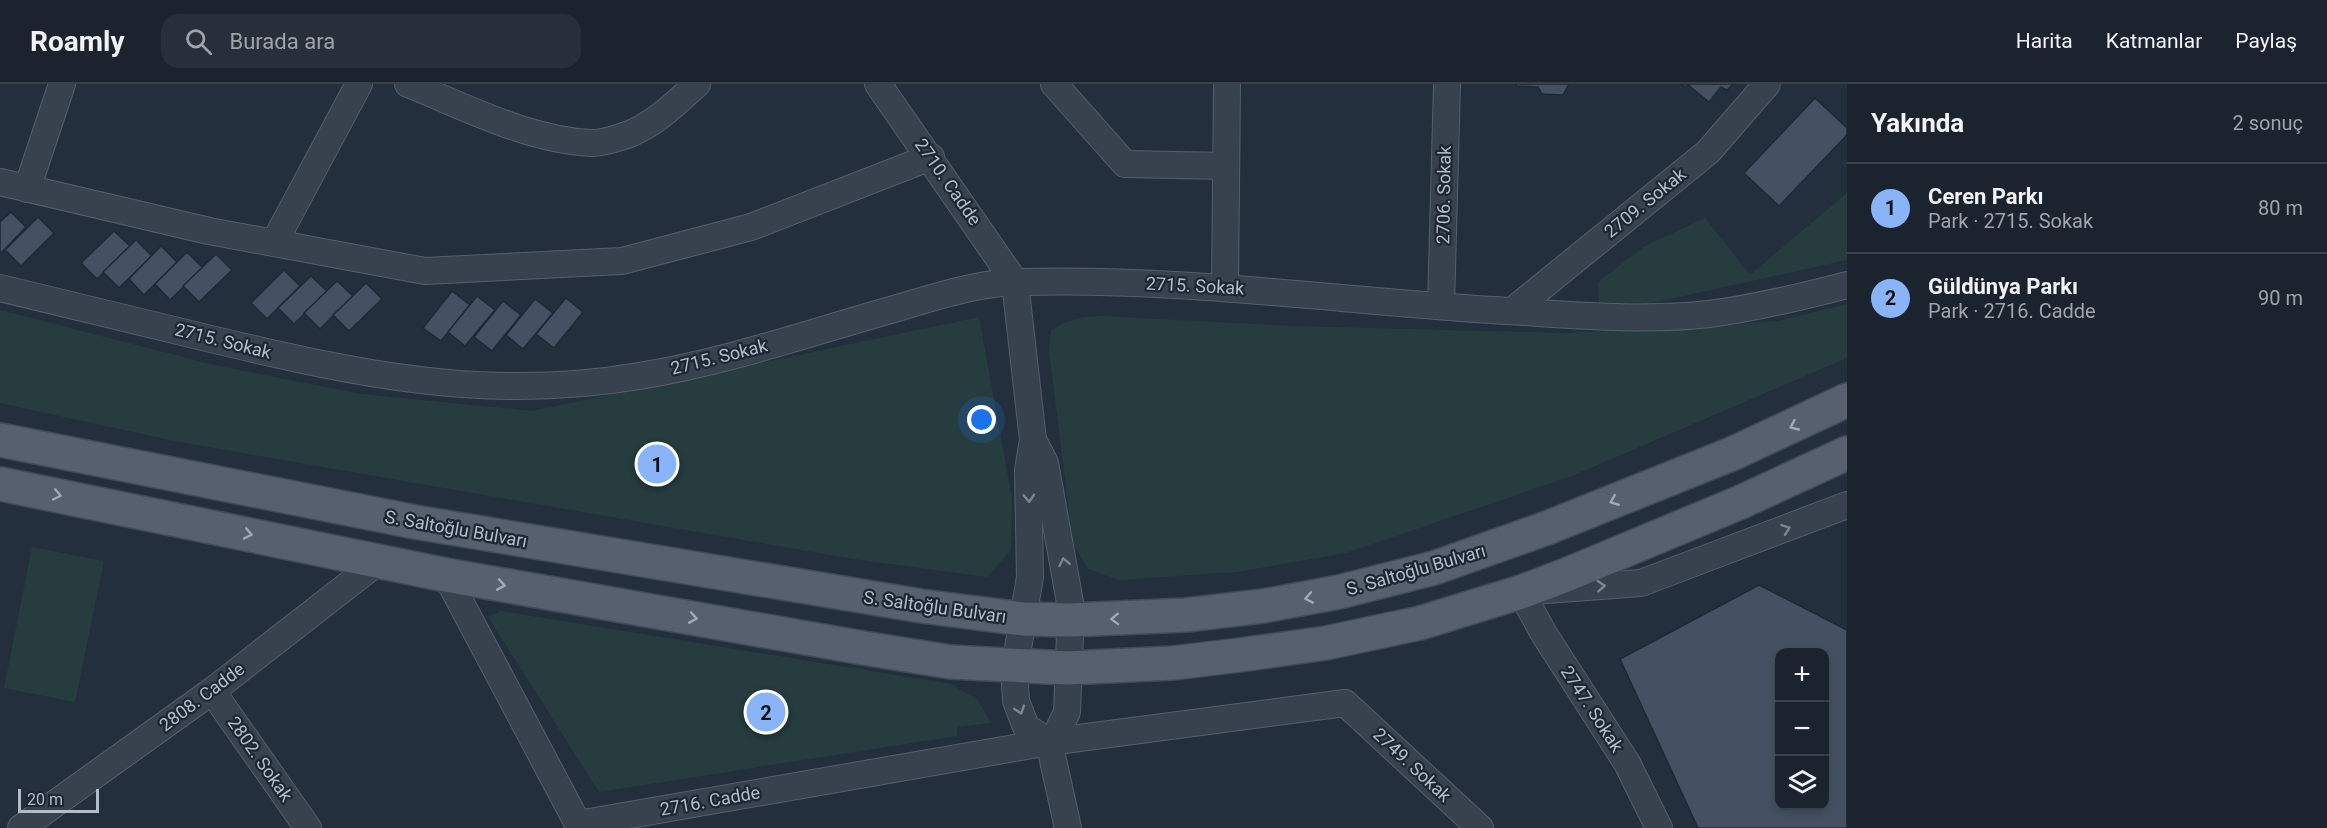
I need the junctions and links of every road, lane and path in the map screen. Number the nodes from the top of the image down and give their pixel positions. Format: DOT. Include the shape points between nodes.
graph roads {
  1 [pos="62,84"];
  2 [pos="359,84"];
  3 [pos="408,84"];
  4 [pos="697,84"];
  5 [pos="878,84"];
  6 [pos="1054,84"];
  7 [pos="1227,84"];
  8 [pos="1447,84"];
  9 [pos="1767,84"];
  10 [pos="931,157"];
  11 [pos="1226,166"];
  12 [pos="0,182"];
  13 [pos="27,189"];
  14 [pos="274,243"];
  15 [pos="1016,282"];
  16 [pos="1847,285"];
  17 [pos="1225,287"];
  18 [pos="0,288"];
  19 [pos="1441,306"];
  20 [pos="1512,311"];
  21 [pos="1847,400"];
  22 [pos="0,440"];
  23 [pos="1033,440"];
  24 [pos="1847,453"];
  25 [pos="0,484"];
  26 [pos="1845,512"];
  27 [pos="379,561"];
  28 [pos="446,575"];
  29 [pos="1521,592"];
  30 [pos="1023,619"];
  31 [pos="1071,620"];
  32 [pos="1015,666"];
  33 [pos="1067,668"];
  34 [pos="212,691"];
  35 [pos="1345,703"];
  36 [pos="1049,742"];
  37 [pos="32,825"];
  38 [pos="576,827"];
  39 [pos="308,828"];
  40 [pos="1068,828"];
  41 [pos="1479,828"];
  42 [pos="1659,828"];
  1 -- 13 [label="street"];
  2 -- 14 [label="street"];
  3 -- 4 [label="street" via="547,136 594,143 628,134 663,115"];
  5 -- 10 [label="street, 2710. Cadde"];
  6 -- 11 [label="street" via="1125,164"];
  7 -- 11 [label="street"];
  8 -- 19 [label="street, 2706. Sokak"];
  9 -- 20 [label="street, 2709. Sokak" via="1708,152"];
  10 -- 14 [label="street" via="750,227 622,261 425,271"];
  10 -- 15 [label="street, 2710. Cadde"];
  11 -- 17 [label="street"];
  12 -- 13 [label="street"];
  13 -- 14 [label="street"];
  15 -- 17 [label="street, 2715. Sokak"];
  15 -- 18 [label="street, 2715. Sokak" via="955,292 738,355 639,376 561,386 491,387 403,380 315,364"];
  15 -- 23 [label="street"];
  16 -- 20 [label="street, 2715. Sokak" via="1785,301 1706,314 1619,317"];
  17 -- 19 [label="street, 2715. Sokak"];
  19 -- 20 [label="street, 2715. Sokak"];
  21 -- 31 [label="main road, S. Saltoğlu Bulvarı, one-way" via="1734,453 1547,528 1434,568 1263,606 1186,615"];
  22 -- 30 [label="main road, S. Saltoğlu Bulvarı" via="415,522 921,606"];
  23 -- 30 [label="street, one-way" via="1028,470 1030,577"];
  31 -- 23 [label="street, one-way" via="1070,593 1045,463"];
  24 -- 29 [label="main road" via="1741,502"];
  25 -- 27 [label="main road, one-way"];
  29 -- 26 [label="street, one-way" via="1641,583"];
  27 -- 28 [label="main road"];
  27 -- 34 [label="street, 2808. Cadde"];
  28 -- 32 [label="main road, one-way" via="951,662"];
  28 -- 38 [label="street, 2716. Cadde"];
  29 -- 33 [label="main road" via="1420,623 1326,643 1173,663"];
  29 -- 42 [label="street, 2747. Sokak" via="1627,763"];
  30 -- 31 [label="main road, S. Saltoğlu Bulvarı"];
  30 -- 32 [label="street"];
  31 -- 33 [label="street"];
  32 -- 33 [label="main road"];
  32 -- 36 [label="street, one-way" via="1016,701 1021,716 1026,727"];
  33 -- 36 [label="street" via="1065,721"];
  34 -- 37 [label="street, 2808. Cadde"];
  34 -- 39 [label="street, 2802. Sokak"];
  35 -- 36 [label="street, 2716. Cadde"];
  35 -- 41 [label="street, 2749. Sokak"];
  36 -- 38 [label="street, 2716. Cadde"];
  36 -- 40 [label="street"];
}
